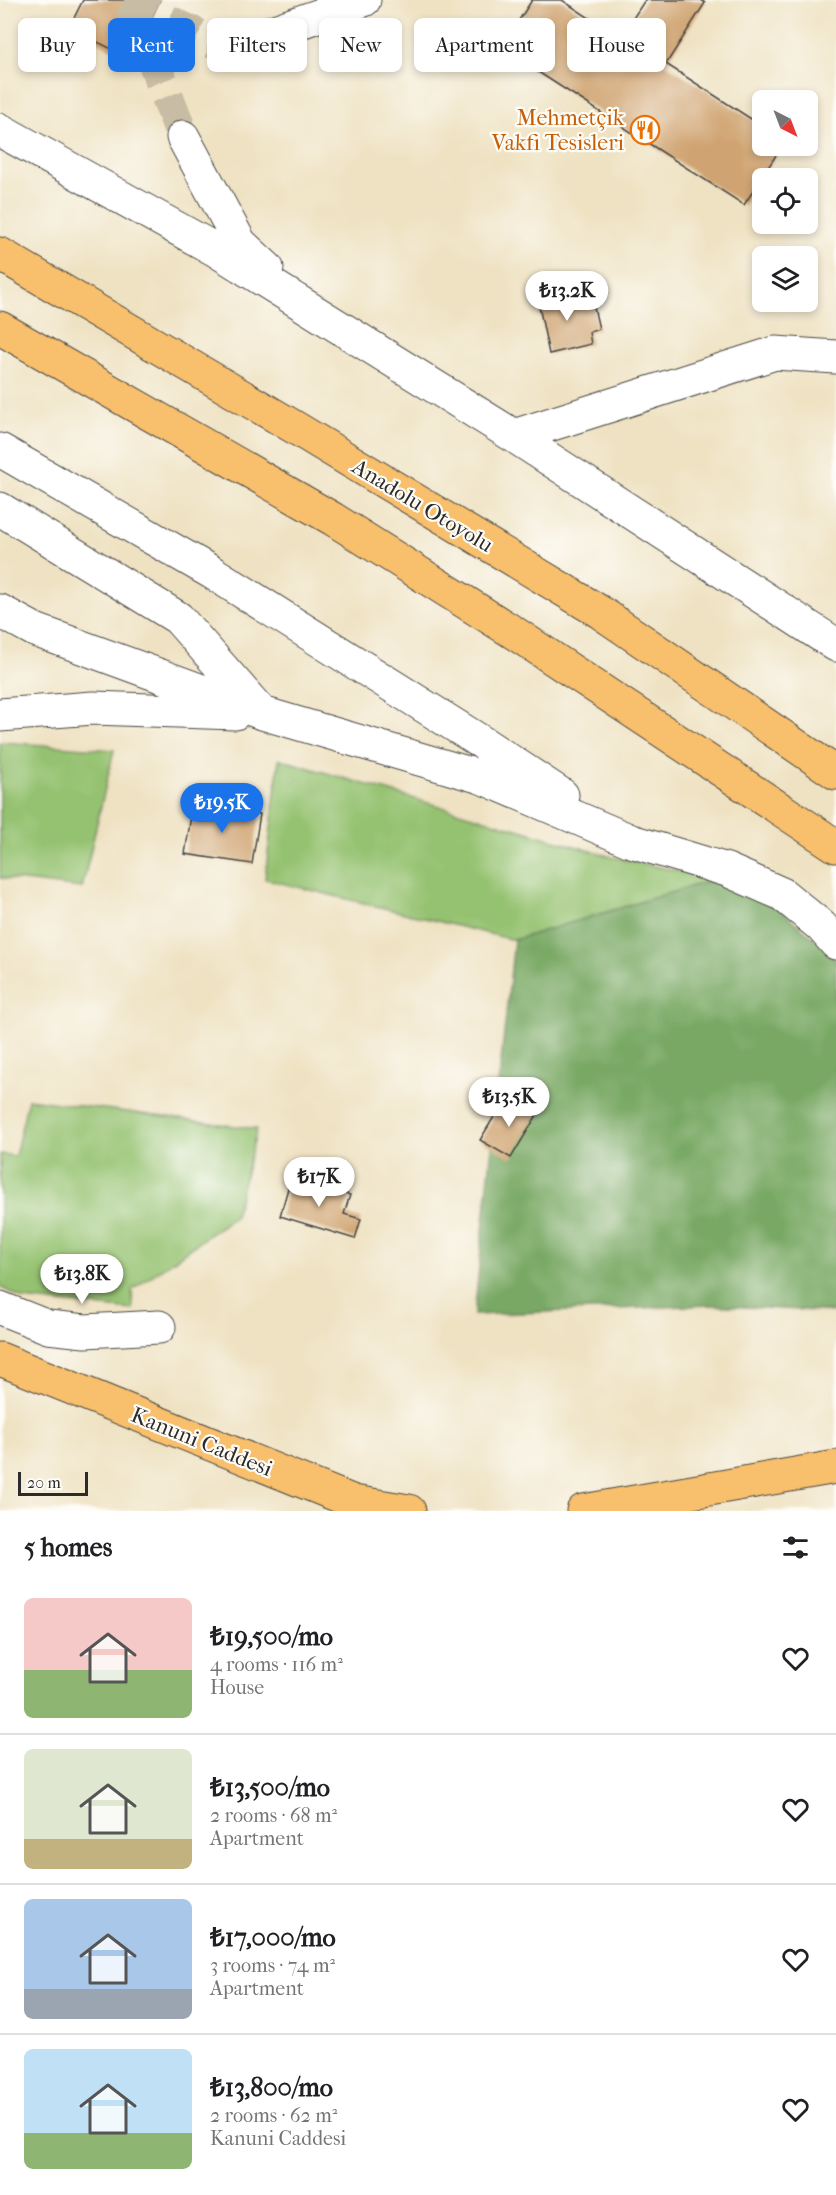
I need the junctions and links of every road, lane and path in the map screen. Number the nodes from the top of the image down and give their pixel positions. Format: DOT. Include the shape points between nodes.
graph roads {
  1 [pos="364,0"];
  2 [pos="307,20"];
  3 [pos="0,130"];
  4 [pos="183,137"];
  5 [pos="0,254"];
  6 [pos="315,311"];
  7 [pos="0,328"];
  8 [pos="836,357"];
  9 [pos="514,436"];
  10 [pos="0,450"];
  11 [pos="0,509"];
  12 [pos="0,611"];
  13 [pos="836,645"];
  14 [pos="262,713"];
  15 [pos="0,715"];
  16 [pos="836,772"];
  17 [pos="631,841"];
  18 [pos="836,846"];
  19 [pos="836,943"];
  20 [pos="0,1308"];
  21 [pos="159,1327"];
  22 [pos="0,1359"];
  23 [pos="836,1467"];
  24 [pos="409,1511"];
  25 [pos="583,1511"];
  1 -- 2 [label="street"];
  3 -- 6 [label="street" via="214,249"];
  4 -- 6 [label="street" via="240,243"];
  5 -- 16 [label="main road, Anadolu Otoyolu" via="600,612"];
  6 -- 9 [label="street"];
  7 -- 18 [label="main road" via="333,519 526,640"];
  8 -- 9 [label="street" via="775,353"];
  9 -- 13 [label="street"];
  10 -- 17 [label="street" via="213,573"];
  11 -- 14 [label="street" via="178,618"];
  12 -- 14 [label="street" via="35,630"];
  14 -- 15 [label="street" via="93,708"];
  14 -- 17 [label="street" via="481,777"];
  17 -- 19 [label="street" via="727,870 782,894"];
  20 -- 21 [label="street" via="48,1327 85,1331"];
  22 -- 24 [label="main road, Kanuni Caddesi" via="354,1502"];
  23 -- 25 [label="main road"];
}
